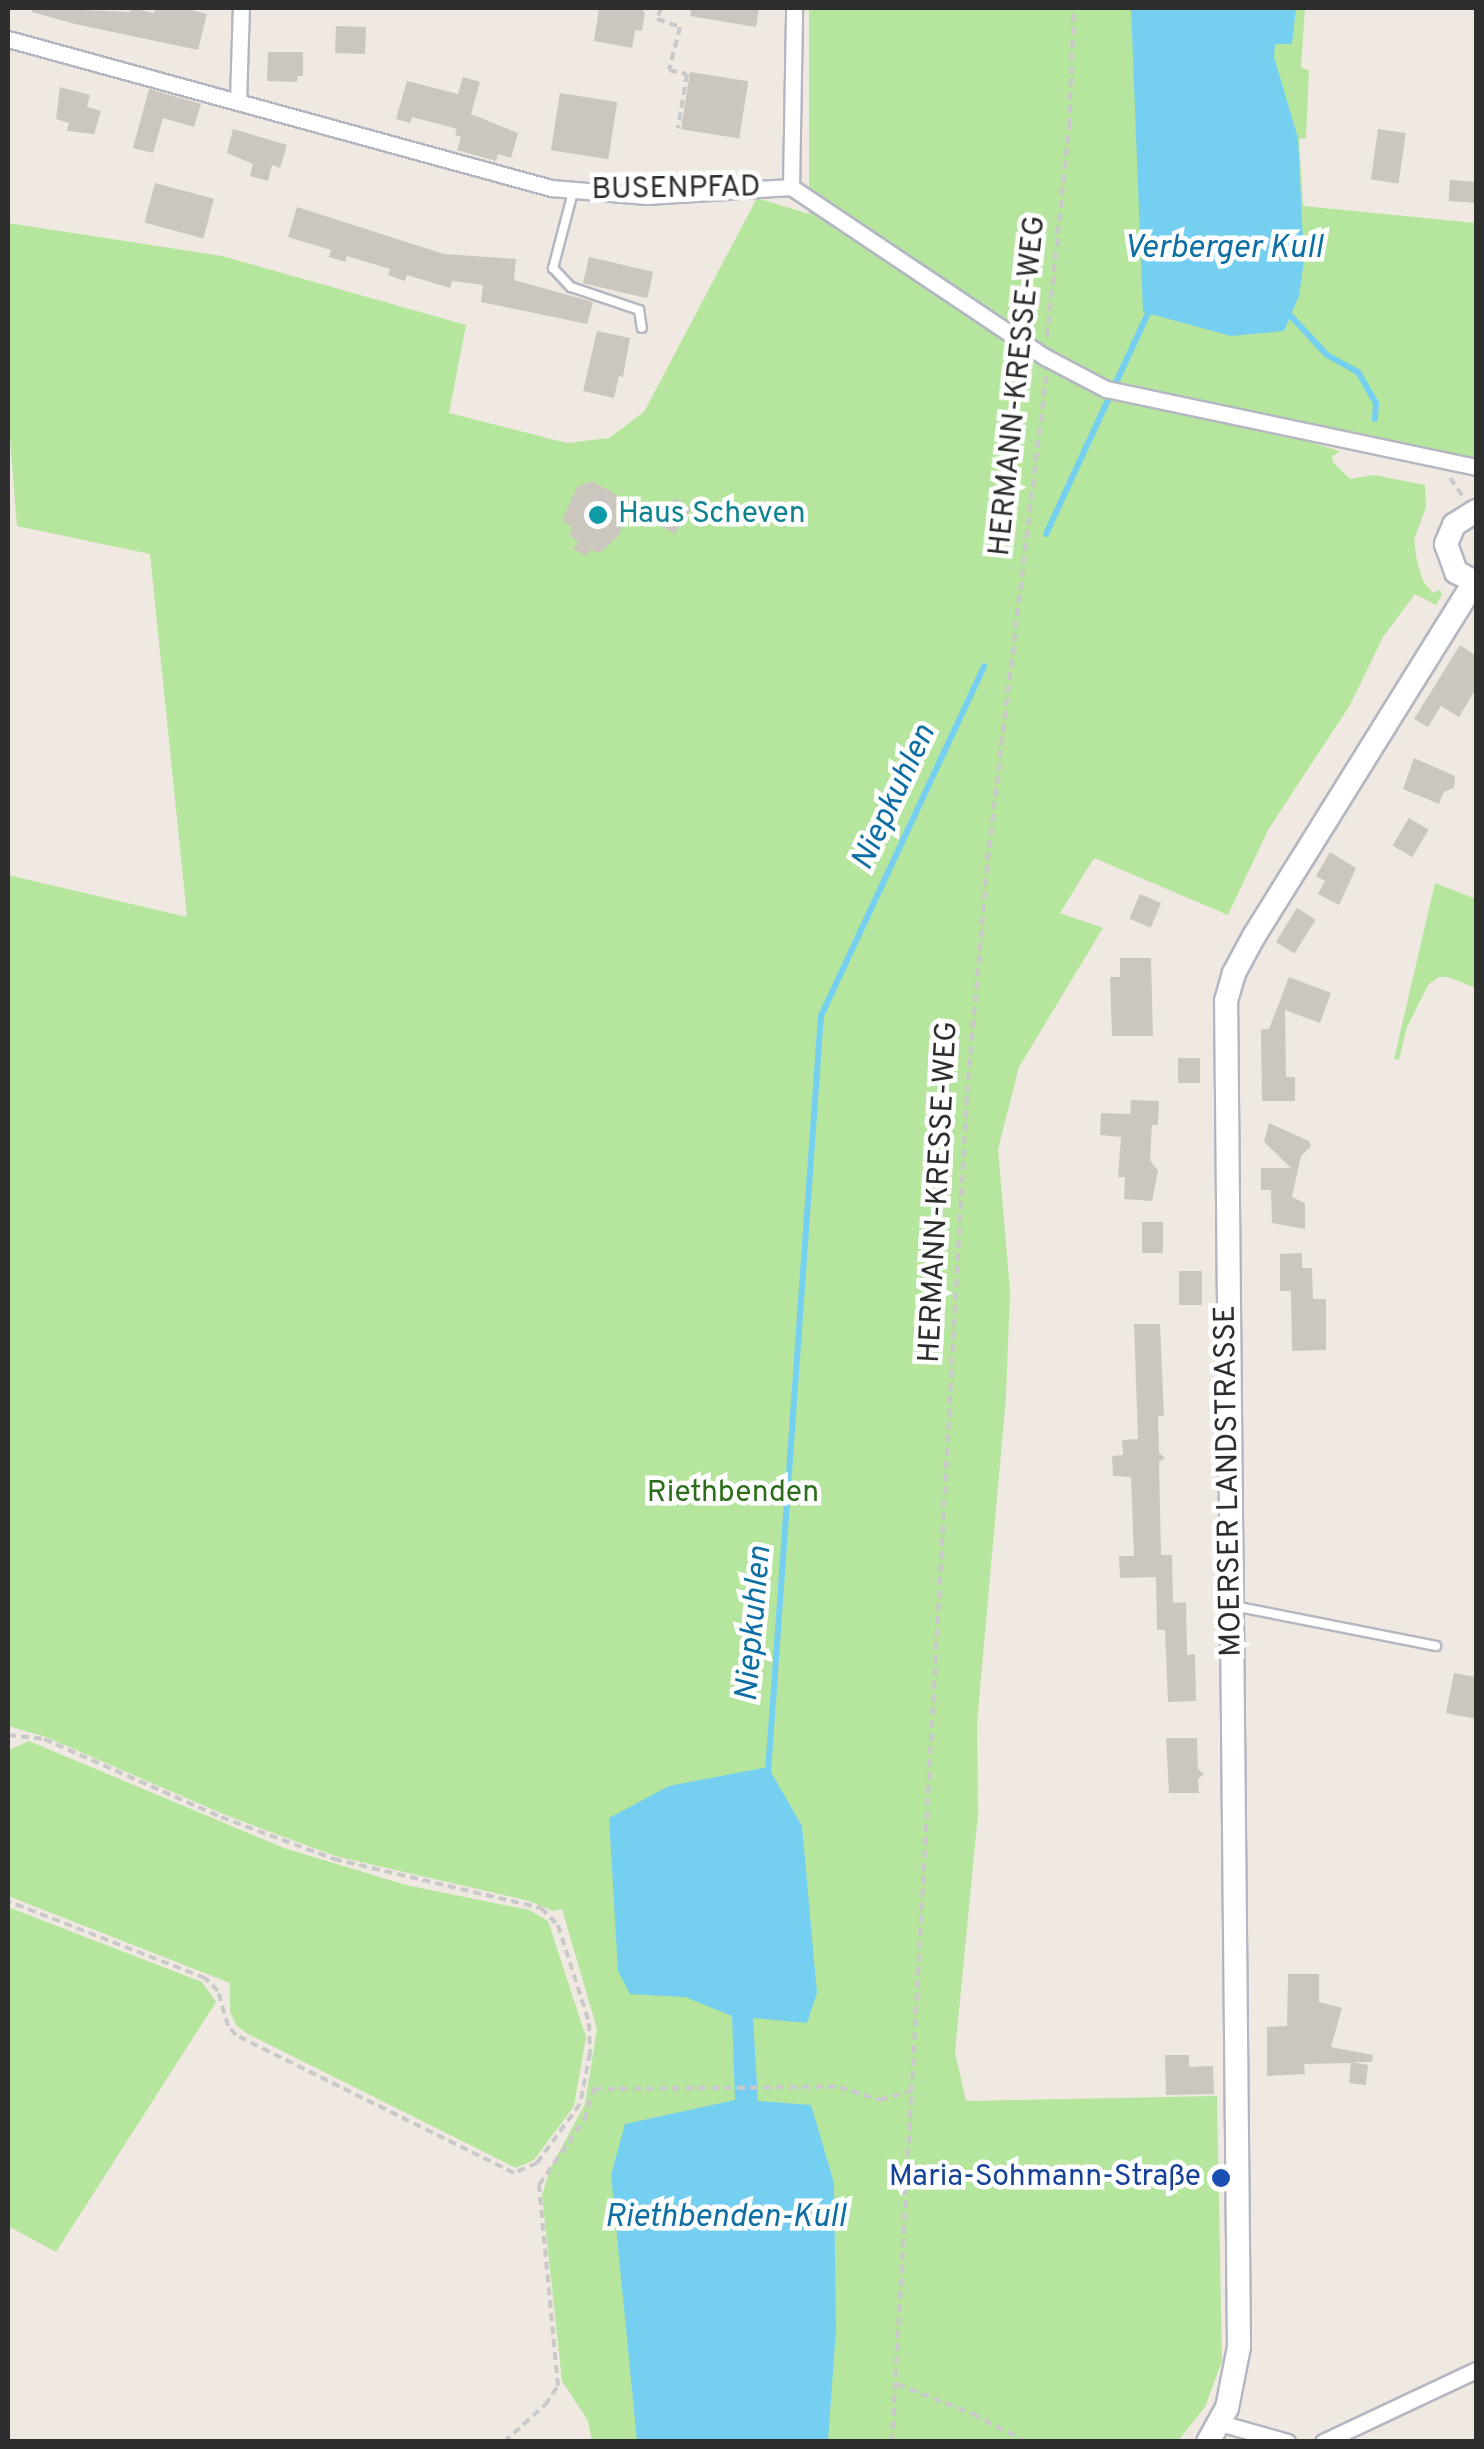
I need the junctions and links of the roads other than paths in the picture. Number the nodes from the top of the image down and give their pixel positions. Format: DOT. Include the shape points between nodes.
graph roads {
  1 [pos="241,8"];
  2 [pos="794,8"];
  3 [pos="8,39"];
  4 [pos="238,100"];
  5 [pos="791,187"];
  6 [pos="573,192"];
  7 [pos="642,328"];
  8 [pos="1476,467"];
  9 [pos="1473,512"];
  10 [pos="1475,582"];
  11 [pos="1231,1605"];
  12 [pos="1436,1646"];
  13 [pos="1476,2370"];
  14 [pos="1214,2432"];
  15 [pos="1288,2442"];
  16 [pos="1322,2442"];
  1 -- 4 [label="street"];
  2 -- 5 [label="street"];
  3 -- 4 [label="street, BUSENPFAD"];
  4 -- 6 [label="street, BUSENPFAD"];
  5 -- 6 [label="street, BUSENPFAD" via="647,196"];
  5 -- 8 [label="street, BUSENPFAD" via="1045,357 1114,392"];
  6 -- 7 [label="lane" via="552,268 571,287 639,310"];
  9 -- 10 [label="main road" via="1454,525 1446,544 1456,572"];
  10 -- 11 [label="main road, MOERSER LANDSTRASSE" via="1254,936 1229,988 1224,1033"];
  11 -- 12 [label="lane"];
  11 -- 14 [label="main road, MOERSER LANDSTRASSE" via="1240,2347 1234,2388"];
  13 -- 16 [label="street"];
  14 -- 15 [label="street"];
}
